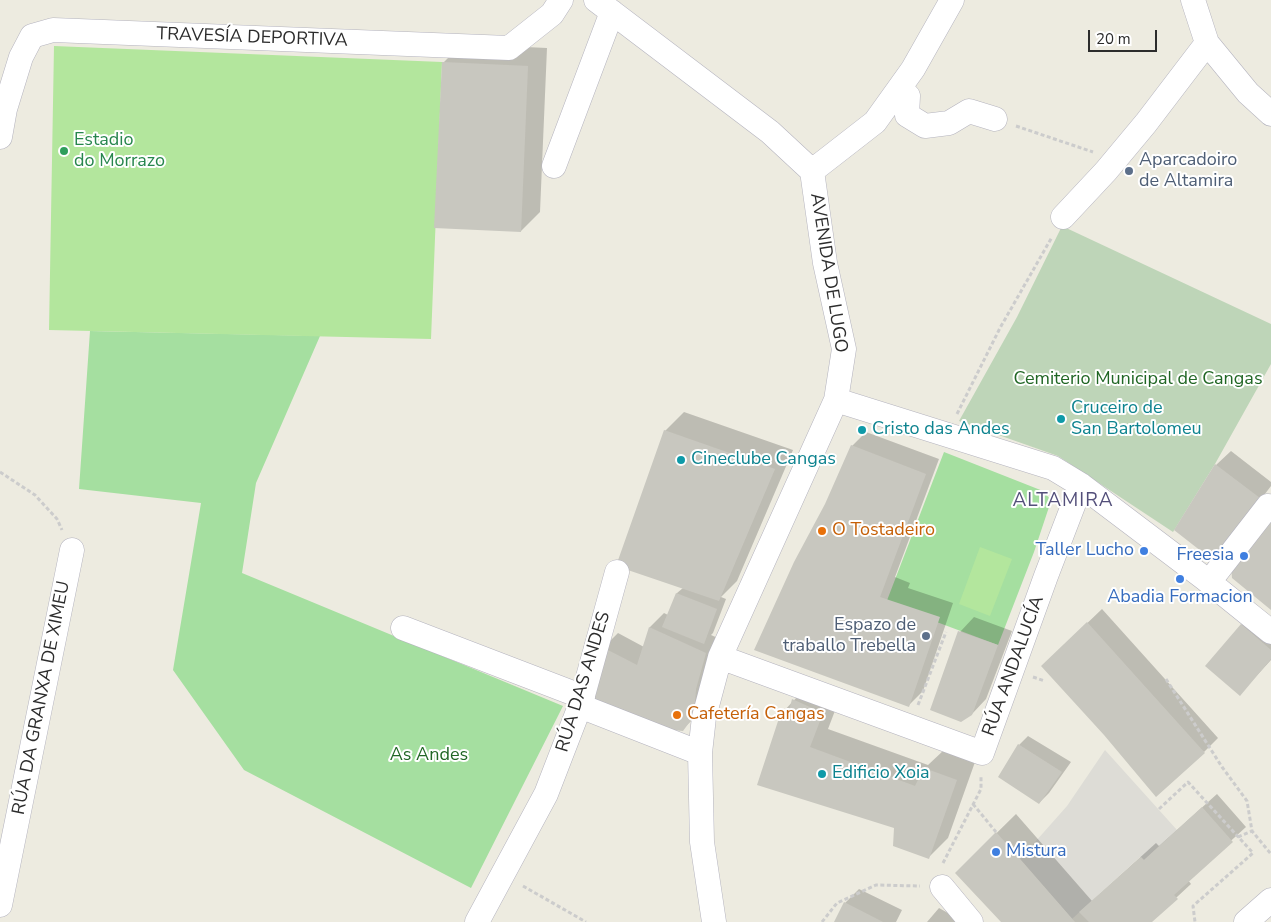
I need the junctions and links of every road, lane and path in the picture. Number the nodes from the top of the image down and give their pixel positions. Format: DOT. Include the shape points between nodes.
graph roads {
  1 [pos="561,0"];
  2 [pos="952,0"];
  3 [pos="1193,0"];
  4 [pos="604,6"];
  5 [pos="1207,42"];
  6 [pos="900,88"];
  7 [pos="1271,114"];
  8 [pos="995,119"];
  9 [pos="0,137"];
  10 [pos="1115,160"];
  11 [pos="554,166"];
  12 [pos="812,171"];
  13 [pos="1063,217"];
  14 [pos="836,400"];
  15 [pos="947,434"];
  16 [pos="0,472"];
  17 [pos="1081,485"];
  18 [pos="1268,506"];
  19 [pos="72,550"];
  20 [pos="617,572"];
  21 [pos="1209,582"];
  22 [pos="403,628"];
  23 [pos="946,632"];
  24 [pos="1271,632"];
  25 [pos="720,657"];
  26 [pos="1166,679"];
  27 [pos="581,701"];
  28 [pos="910,727"];
  29 [pos="700,753"];
  30 [pos="982,753"];
  31 [pos="973,804"];
  32 [pos="1158,809"];
  33 [pos="1252,831"];
  34 [pos="996,832"];
  35 [pos="1238,837"];
  36 [pos="1271,854"];
  37 [pos="503,874"];
  38 [pos="942,887"];
  39 [pos="1271,900"];
  40 [pos="0,906"];
  41 [pos="1251,920"];
  42 [pos="477,922"];
  43 [pos="586,922"];
  44 [pos="714,922"];
  45 [pos="822,922"];
  46 [pos="971,922"];
  47 [pos="1195,922"];
  1 -- 9 [label="street, TRAVESÍA DEPORTIVA" via="552,14 509,48 53,30 32,36 21,57 5,108"];
  2 -- 6 [label="street"];
  3 -- 5 [label="street"];
  4 -- 11 [label="street"];
  4 -- 12 [label="street, AVENIDA DE LUGO" via="770,132"];
  5 -- 7 [label="street" via="1248,93"];
  5 -- 10 [label="street"];
  6 -- 8 [label="street" via="908,96 907,115 925,126 949,123 969,111"];
  6 -- 12 [label="street" via="875,122"];
  8 -- 10 [label="path"];
  10 -- 13 [label="street"];
  12 -- 14 [label="street, AVENIDA DE LUGO" via="825,262 844,349"];
  13 -- 15 [label="path" via="996,335"];
  14 -- 15 [label="street"];
  14 -- 25 [label="street, AVENIDA DE LUGO"];
  15 -- 17 [label="street" via="1054,468"];
  16 -- 19 [label="path" via="35,495 57,519"];
  17 -- 21 [label="street"];
  17 -- 30 [label="street, RÚA ANDALUCÍA"];
  18 -- 21 [label="street"];
  19 -- 40 [label="street, RÚA DA GRANXA DE XIMEU"];
  20 -- 27 [label="street, RÚA DAS ANDES"];
  21 -- 24 [label="street"];
  22 -- 27 [label="street"];
  23 -- 28 [label="path"];
  25 -- 28 [label="street, RÚA ANDALUCÍA"];
  25 -- 29 [label="street, AVENIDA DE LUGO" via="704,717"];
  26 -- 33 [label="path" via="1247,801"];
  27 -- 29 [label="street"];
  27 -- 37 [label="street, RÚA DAS ANDES" via="546,794"];
  28 -- 30 [label="street, RÚA ANDALUCÍA"];
  29 -- 44 [label="street, AVENIDA DE LUGO" via="702,842"];
  30 -- 31 [label="path" via="980,789"];
  31 -- 34 [label="path"];
  31 -- 38 [label="path" via="939,870"];
  32 -- 35 [label="path" via="1188,782"];
  33 -- 35 [label="path"];
  33 -- 36 [label="path"];
  35 -- 47 [label="path" via="1253,853 1193,906"];
  37 -- 42 [label="street, RÚA DAS ANDES"];
  37 -- 43 [label="path"];
  38 -- 45 [label="path" via="876,885 836,903"];
  38 -- 46 [label="street"];
  39 -- 41 [label="street"];
}
